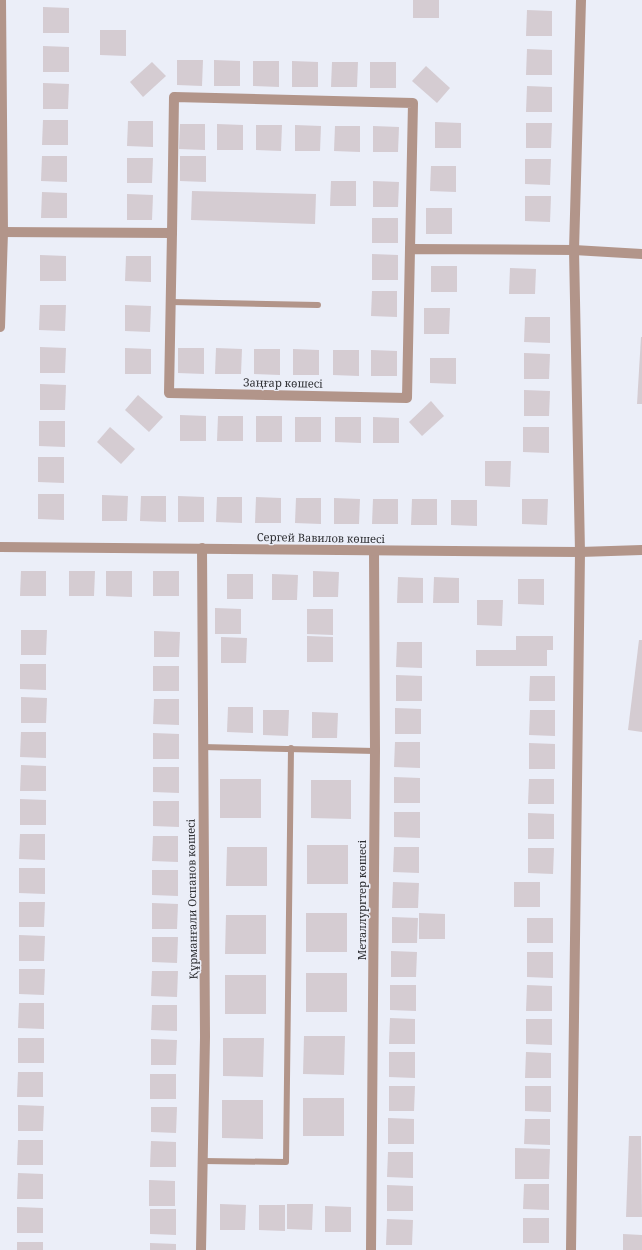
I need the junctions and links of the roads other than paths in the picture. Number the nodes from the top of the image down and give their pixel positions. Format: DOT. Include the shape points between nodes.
graph roads {
  1 [pos="1,0"];
  2 [pos="581,0"];
  3 [pos="2,232"];
  4 [pos="172,233"];
  5 [pos="410,250"];
  6 [pos="574,250"];
  7 [pos="642,254"];
  8 [pos="170,302"];
  9 [pos="318,305"];
  10 [pos="0,328"];
  11 [pos="0,547"];
  12 [pos="202,548"];
  13 [pos="642,550"];
  14 [pos="374,551"];
  15 [pos="580,552"];
  16 [pos="202,747"];
  17 [pos="291,748"];
  18 [pos="375,750"];
  19 [pos="203,1161"];
  20 [pos="201,1250"];
  21 [pos="371,1250"];
  22 [pos="571,1250"];
  1 -- 3 [label="street"];
  2 -- 6 [label="street"];
  3 -- 4 [label="street"];
  3 -- 10 [label="street"];
  4 -- 5 [label="street, Заңғар көшесі" via="174,98 413,102"];
  4 -- 8 [label="street, Заңғар көшесі"];
  5 -- 6 [label="street"];
  5 -- 8 [label="street, Заңғар көшесі" via="407,398 169,393"];
  6 -- 7 [label="street"];
  6 -- 15 [label="street"];
  8 -- 9 [label="lane"];
  11 -- 12 [label="street, Сергей Вавилов көшесі"];
  12 -- 14 [label="street, Сергей Вавилов көшесі"];
  12 -- 16 [label="street, Құрманғали Оспанов көшесі"];
  13 -- 15 [label="street, Сергей Вавилов көшесі"];
  14 -- 15 [label="street, Сергей Вавилов көшесі"];
  14 -- 18 [label="street, Металлургтер көшесі"];
  15 -- 22 [label="street"];
  16 -- 17 [label="lane"];
  16 -- 19 [label="street, Құрманғали Оспанов көшесі" via="205,1037"];
  17 -- 18 [label="lane"];
  17 -- 19 [label="lane" via="286,1162"];
  18 -- 21 [label="street, Металлургтер көшесі"];
  19 -- 20 [label="street, Құрманғали Оспанов көшесі"];
}
